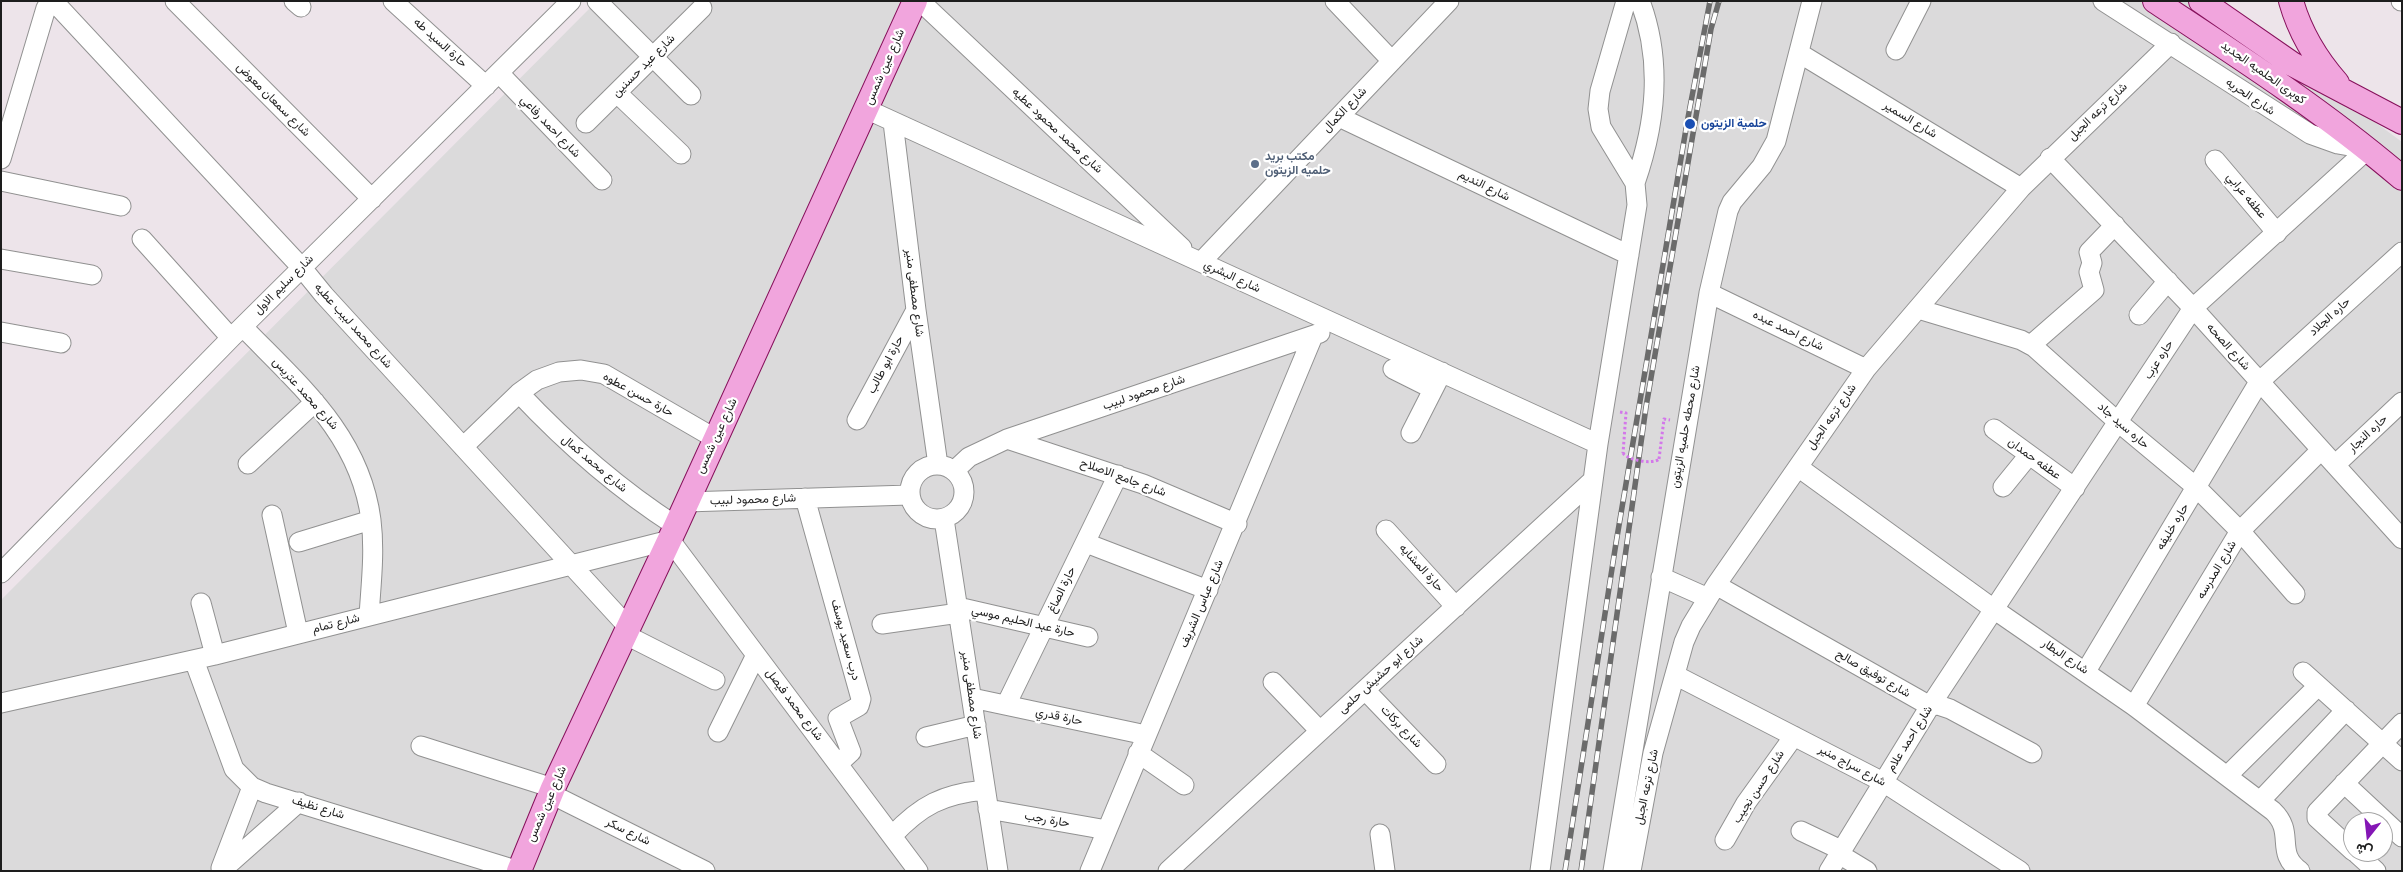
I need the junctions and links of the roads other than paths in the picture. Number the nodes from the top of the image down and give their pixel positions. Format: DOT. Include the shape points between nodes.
graph roads {
  1 [pos="174,1"];
  2 [pos="393,1"];
  3 [pos="597,1"];
  4 [pos="915,1"];
  5 [pos="920,1"];
  6 [pos="1335,1"];
  7 [pos="1449,1"];
  8 [pos="1626,1"];
  9 [pos="1640,1"];
  10 [pos="1812,1"];
  11 [pos="1921,1"];
  12 [pos="2104,1"];
  13 [pos="2155,1"];
  14 [pos="2201,1"];
  15 [pos="2291,1"];
  16 [pos="562,4"];
  17 [pos="702,8"];
  18 [pos="2171,43"];
  19 [pos="1896,50"];
  20 [pos="1799,53"];
  21 [pos="653,57"];
  22 [pos="1392,62"];
  23 [pos="2284,72"];
  24 [pos="492,79"];
  25 [pos="617,93"];
  26 [pos="691,95"];
  27 [pos="2348,96"];
  28 [pos="866,110"];
  29 [pos="1339,117"];
  30 [pos="893,122"];
  31 [pos="2402,122"];
  32 [pos="586,123"];
  33 [pos="2368,149"];
  34 [pos="681,154"];
  35 [pos="1,158"];
  36 [pos="2050,158"];
  37 [pos="2215,160"];
  38 [pos="2402,178"];
  39 [pos="602,180"];
  40 [pos="1,181"];
  41 [pos="1635,183"];
  42 [pos="2021,188"];
  43 [pos="372,199"];
  44 [pos="121,206"];
  45 [pos="2115,225"];
  46 [pos="2277,233"];
  47 [pos="142,239"];
  48 [pos="2402,252"];
  49 [pos="1629,255"];
  50 [pos="1,260"];
  51 [pos="1197,261"];
  52 [pos="302,268"];
  53 [pos="92,275"];
  54 [pos="2168,281"];
  55 [pos="1709,293"];
  56 [pos="2193,308"];
  57 [pos="1918,309"];
  58 [pos="916,310"];
  59 [pos="2139,314"];
  60 [pos="1340,326"];
  61 [pos="1,332"];
  62 [pos="237,332"];
  63 [pos="1314,336"];
  64 [pos="62,343"];
  65 [pos="2031,345"];
  66 [pos="1393,369"];
  67 [pos="1866,369"];
  68 [pos="1438,381"];
  69 [pos="2259,382"];
  70 [pos="519,393"];
  71 [pos="315,402"];
  72 [pos="2402,402"];
  73 [pos="857,420"];
  74 [pos="2118,422"];
  75 [pos="1994,429"];
  76 [pos="1411,433"];
  77 [pos="716,438"];
  78 [pos="1007,439"];
  79 [pos="1598,444"];
  80 [pos="463,447"];
  81 [pos="2321,450"];
  82 [pos="2029,455"];
  83 [pos="248,464"];
  84 [pos="2335,465"];
  85 [pos="1798,467"];
  86 [pos="946,468"];
  87 [pos="1118,475"];
  88 [pos="1593,480"];
  89 [pos="2003,487"];
  90 [pos="2196,487"];
  91 [pos="2075,488"];
  92 [pos="909,495"];
  93 [pos="806,498"];
  94 [pos="686,502"];
  95 [pos="272,515"];
  96 [pos="944,519"];
  97 [pos="371,520"];
  98 [pos="1237,524"];
  99 [pos="1386,530"];
  100 [pos="2240,531"];
  101 [pos="673,533"];
  102 [pos="2402,539"];
  103 [pos="299,542"];
  104 [pos="1086,543"];
  105 [pos="570,564"];
  106 [pos="1,573"];
  107 [pos="1661,577"];
  108 [pos="1208,590"];
  109 [pos="1712,591"];
  110 [pos="2295,594"];
  111 [pos="201,603"];
  112 [pos="1456,606"];
  113 [pos="958,610"];
  114 [pos="1995,610"];
  115 [pos="369,616"];
  116 [pos="882,624"];
  117 [pos="1044,627"];
  118 [pos="627,632"];
  119 [pos="298,633"];
  120 [pos="1088,637"];
  121 [pos="215,655"];
  122 [pos="756,655"];
  123 [pos="194,660"];
  124 [pos="2086,671"];
  125 [pos="2303,672"];
  126 [pos="1675,675"];
  127 [pos="715,680"];
  128 [pos="1273,682"];
  129 [pos="2318,686"];
  130 [pos="1365,690"];
  131 [pos="972,698"];
  132 [pos="1,703"];
  133 [pos="1006,705"];
  134 [pos="1930,706"];
  135 [pos="2134,706"];
  136 [pos="2346,710"];
  137 [pos="2402,723"];
  138 [pos="976,725"];
  139 [pos="1320,731"];
  140 [pos="718,732"];
  141 [pos="1146,735"];
  142 [pos="1794,736"];
  143 [pos="926,737"];
  144 [pos="2383,744"];
  145 [pos="421,746"];
  146 [pos="1138,753"];
  147 [pos="2032,753"];
  148 [pos="2402,761"];
  149 [pos="838,764"];
  150 [pos="1436,764"];
  151 [pos="2227,776"];
  152 [pos="1883,782"];
  153 [pos="2344,783"];
  154 [pos="1184,785"];
  155 [pos="252,787"];
  156 [pos="985,790"];
  157 [pos="552,791"];
  158 [pos="2260,801"];
  159 [pos="300,802"];
  160 [pos="988,809"];
  161 [pos="1107,830"];
  162 [pos="1801,831"];
  163 [pos="1380,834"];
  164 [pos="892,836"];
  165 [pos="2402,837"];
  166 [pos="1725,840"];
  167 [pos="2343,841"];
  168 [pos="1840,852"];
  169 [pos="2366,862"];
  170 [pos="1629,870"];
  171 [pos="221,871"];
  172 [pos="519,871"];
  173 [pos="705,871"];
  174 [pos="918,871"];
  175 [pos="998,871"];
  176 [pos="1090,871"];
  177 [pos="1168,871"];
  178 [pos="1386,871"];
  179 [pos="1540,871"];
  180 [pos="1829,871"];
  181 [pos="1867,871"];
  182 [pos="2020,871"];
  183 [pos="2300,871"];
  184 [pos="2376,871"];
  1 -- 43 [label="street, شارع سمعان معوض"];
  2 -- 24 [label="street, حارة السيد طه"];
  3 -- 21 [label="street"];
  4 -- 28 [label="main road, شارع عين شمس"];
  5 -- 51 [label="street, شارع محمد محمود عطيه"];
  6 -- 22 [label="street"];
  7 -- 22 [label="street, شارع الكمال"];
  8 -- 41 [label="street" via="1600,91 1598,109 1601,127"];
  9 -- 41 [label="street" via="1652,47 1655,82 1653,116"];
  10 -- 20 [label="street, شارع محطه حلميه الزيتون"];
  11 -- 19 [label="street"];
  12 -- 18 [label="street, شارع الحريه"];
  13 -- 23 [label="main road, كوبرى الحلميه الجديد"];
  14 -- 23 [label="main road, كوبرى الحلميه الجديد"];
  15 -- 27 [label="main road" via="2299,29 2318,62"];
  16 -- 24 [label="street, شارع سليم الاول"];
  17 -- 21 [label="street, شارع عيد حسنين"];
  18 -- 33 [label="street, شارع الحريه" via="2310,134 2338,144"];
  18 -- 36 [label="street, شارع ترعه الجبل"];
  20 -- 42 [label="street, شارع السمير"];
  20 -- 55 [label="street, شارع محطه حلميه الزيتون" via="1776,141 1762,166 1728,211"];
  21 -- 25 [label="street, شارع عيد حسنين"];
  21 -- 26 [label="street"];
  22 -- 29 [label="street, شارع الكمال"];
  23 -- 27 [label="main road, كوبرى الحلميه الجديد"];
  23 -- 33 [label="main road, كوبرى الحلميه الجديد"];
  24 -- 39 [label="street, شارع احمد رفاعي"];
  24 -- 43 [label="street, شارع سليم الاول"];
  25 -- 32 [label="street, شارع عيد حسنين"];
  25 -- 34 [label="street"];
  27 -- 31 [label="main road"];
  28 -- 30 [label="street, شارع البشري"];
  28 -- 77 [label="main road, شارع عين شمس"];
  29 -- 49 [label="street, شارع النديم"];
  29 -- 51 [label="street, شارع الكمال"];
  30 -- 51 [label="street, شارع البشري"];
  30 -- 58 [label="street, شارع مصطفى منير"];
  33 -- 38 [label="main road"];
  33 -- 46 [label="street, حاره عزب"];
  35 -- 52 [label="street, شارع محمد لبيب عطيه" via="46,8 60,7"];
  36 -- 42 [label="street, شارع ترعه الجبل"];
  36 -- 45 [label="street, شارع الصحه"];
  37 -- 46 [label="street, عطفه عرابي"];
  40 -- 44 [label="street"];
  41 -- 49 [label="street" via="1637,205"];
  42 -- 57 [label="street, شارع ترعه الجبل"];
  43 -- 52 [label="street, شارع سليم الاول"];
  45 -- 54 [label="street, شارع الصحه"];
  45 -- 65 [label="street" via="2089,252 2092,263 2089,272 2094,290"];
  46 -- 56 [label="street, حاره عزب"];
  47 -- 62 [label="street, شارع محمد عتريس"];
  48 -- 69 [label="street, حاره الجلاد"];
  49 -- 79 [label="street"];
  50 -- 53 [label="street"];
  51 -- 60 [label="street, شارع البشري"];
  52 -- 62 [label="street, شارع سليم الاول"];
  52 -- 80 [label="street, شارع محمد لبيب عطيه"];
  54 -- 56 [label="street, شارع الصحه"];
  54 -- 59 [label="street"];
  55 -- 67 [label="street, شارع احمد عبده"];
  55 -- 107 [label="street, شارع محطه حلميه الزيتون"];
  56 -- 69 [label="street, شارع الصحه"];
  56 -- 74 [label="street, حاره عزب"];
  57 -- 65 [label="street, حاره سيد جاد"];
  57 -- 67 [label="street, شارع ترعه الجبل"];
  58 -- 73 [label="street, حارة ابو طالب"];
  58 -- 86 [label="street, شارع مصطفى منير"];
  60 -- 63 [label="street, شارع محمود لبيب"];
  60 -- 68 [label="street, شارع البشري"];
  61 -- 64 [label="street"];
  62 -- 71 [label="street, شارع محمد عتريس"];
  62 -- 106 [label="street, شارع سليم الاول"];
  63 -- 78 [label="street, شارع محمود لبيب"];
  63 -- 98 [label="street, شارع عباس الشريف"];
  65 -- 74 [label="street, حاره سيد جاد"];
  66 -- 68 [label="street"];
  67 -- 85 [label="street, شارع ترعه الجبل"];
  68 -- 76 [label="street"];
  68 -- 79 [label="street, شارع البشري"];
  69 -- 81 [label="street, شارع الصحه"];
  69 -- 90 [label="street, حاره خليفه"];
  70 -- 77 [label="street, حارة حسن عطوه" via="537,380 559,372 581,370 604,374"];
  70 -- 80 [label="street, حارة حسن عطوه"];
  70 -- 101 [label="street, شارع محمد كمال" via="558,435"];
  71 -- 83 [label="street"];
  71 -- 97 [label="street, شارع محمد عتريس" via="333,422 351,452 364,484"];
  72 -- 84 [label="street, حاره النجار"];
  74 -- 90 [label="street, حاره سيد جاد"];
  74 -- 91 [label="street, حاره عزب"];
  75 -- 82 [label="street, عطفه حمدان"];
  77 -- 94 [label="main road, شارع عين شمس"];
  78 -- 86 [label="street, شارع محمود لبيب"];
  78 -- 87 [label="street, شارع جامع الاصلاح"];
  79 -- 88 [label="street"];
  80 -- 105 [label="street, شارع محمد لبيب عطيه"];
  81 -- 84 [label="street, شارع الصحه"];
  81 -- 100 [label="street, شارع المدرسه"];
  82 -- 89 [label="street"];
  82 -- 91 [label="street, عطفه حمدان"];
  84 -- 102 [label="street, شارع الصحه"];
  85 -- 109 [label="street, شارع ترعه الجبل"];
  85 -- 114 [label="street, شارع البطار"];
  86 -- 92 [label="street" via="923,468 917,473"];
  86 -- 96 [label="street" via="963,485 964,494 958,510"];
  87 -- 98 [label="street, شارع جامع الاصلاح"];
  87 -- 104 [label="street, حارة الصاغ"];
  88 -- 112 [label="street, شارع ابو حشيش حلمى"];
  88 -- 179 [label="street"];
  90 -- 100 [label="street, حاره سيد جاد"];
  90 -- 124 [label="street, حاره خليفه"];
  91 -- 114 [label="street, حاره عزب"];
  92 -- 93 [label="street, شارع محمود لبيب"];
  92 -- 96 [label="street" via="921,514"];
  93 -- 94 [label="street, شارع محمود لبيب"];
  93 -- 149 [label="street, درب سعيد يوسف" via="861,699 858,706 838,718 852,752"];
  94 -- 101 [label="main road, شارع عين شمس"];
  95 -- 119 [label="street"];
  96 -- 113 [label="street, شارع مصطفى منير"];
  97 -- 103 [label="street"];
  97 -- 115 [label="street, شارع محمد عتريس" via="373,551"];
  98 -- 108 [label="street, شارع عباس الشريف"];
  99 -- 112 [label="street, حارة المشايه"];
  100 -- 110 [label="street, حاره سيد جاد"];
  100 -- 135 [label="street, شارع المدرسه"];
  101 -- 105 [label="street, شارع تمام"];
  101 -- 118 [label="main road, شارع عين شمس"];
  101 -- 122 [label="street, شارع محمد فيصل"];
  104 -- 108 [label="street"];
  104 -- 117 [label="street, حارة الصاغ"];
  105 -- 115 [label="street, شارع تمام"];
  105 -- 118 [label="street, شارع محمد لبيب عطيه"];
  107 -- 109 [label="street, شارع توفيق صالح"];
  107 -- 170 [label="street, شارع محطه حلميه الزيتون"];
  108 -- 141 [label="street, شارع عباس الشريف"];
  109 -- 126 [label="street, شارع ترعه الجبل" via="1687,634"];
  109 -- 134 [label="street, شارع توفيق صالح"];
  111 -- 121 [label="street"];
  112 -- 130 [label="street, شارع ابو حشيش حلمى"];
  113 -- 116 [label="street"];
  113 -- 117 [label="street, حارة عبد الحليم موسي"];
  113 -- 131 [label="street, شارع مصطفى منير"];
  114 -- 124 [label="street, شارع البطار"];
  114 -- 134 [label="street, شارع احمد علام"];
  115 -- 119 [label="street, شارع تمام"];
  117 -- 120 [label="street, حارة عبد الحليم موسي"];
  117 -- 133 [label="street, حارة الصاغ"];
  118 -- 127 [label="street"];
  118 -- 157 [label="main road, شارع عين شمس"];
  119 -- 121 [label="street, شارع تمام"];
  121 -- 123 [label="street, شارع تمام"];
  122 -- 140 [label="street"];
  122 -- 149 [label="street, شارع محمد فيصل"];
  123 -- 132 [label="street, شارع تمام"];
  123 -- 155 [label="street, شارع نظيف" via="234,769"];
  124 -- 135 [label="street, شارع البطار"];
  125 -- 129 [label="street"];
  126 -- 142 [label="street, شارع سراج منير"];
  126 -- 170 [label="street, شارع ترعه الجبل" via="1653,753"];
  128 -- 139 [label="street"];
  129 -- 136 [label="street"];
  129 -- 151 [label="street"];
  130 -- 139 [label="street, شارع ابو حشيش حلمى"];
  130 -- 150 [label="street, شارع بركات"];
  131 -- 133 [label="street, حارة قدري"];
  131 -- 138 [label="street, شارع مصطفى منير"];
  133 -- 141 [label="street, حارة قدري"];
  134 -- 147 [label="street, شارع توفيق صالح" via="1950,709"];
  134 -- 152 [label="street, شارع احمد علام"];
  135 -- 151 [label="street, شارع البطار"];
  136 -- 144 [label="street"];
  136 -- 158 [label="street"];
  137 -- 144 [label="street"];
  138 -- 143 [label="street"];
  138 -- 156 [label="street, شارع مصطفى منير"];
  139 -- 177 [label="street, شارع ابو حشيش حلمى"];
  141 -- 146 [label="street, شارع عباس الشريف"];
  142 -- 152 [label="street, شارع سراج منير"];
  142 -- 166 [label="street, شارع حسن نجيب" via="1755,790"];
  144 -- 148 [label="street"];
  144 -- 153 [label="street"];
  145 -- 157 [label="street, شارع سكر"];
  146 -- 154 [label="street"];
  146 -- 161 [label="street, شارع عباس الشريف"];
  149 -- 164 [label="street, شارع محمد فيصل"];
  151 -- 158 [label="street, شارع البطار"];
  152 -- 168 [label="street, شارع احمد علام"];
  152 -- 182 [label="street, شارع سراج منير"];
  153 -- 165 [label="street"];
  153 -- 167 [label="street" via="2316,815"];
  155 -- 159 [label="street, شارع نظيف"];
  155 -- 171 [label="street"];
  156 -- 160 [label="street, شارع مصطفى منير"];
  156 -- 164 [label="street" via="958,793 933,802 910,817"];
  157 -- 172 [label="main road, شارع عين شمس"];
  157 -- 173 [label="street, شارع سكر"];
  158 -- 183 [label="street, شارع البطار" via="2280,817 2286,835 2286,855"];
  159 -- 171 [label="street"];
  159 -- 172 [label="street, شارع نظيف"];
  160 -- 161 [label="street, حارة رجب"];
  160 -- 175 [label="street, شارع مصطفى منير"];
  161 -- 176 [label="street, شارع عباس الشريف"];
  162 -- 168 [label="street"];
  163 -- 178 [label="street"];
  164 -- 174 [label="street, شارع محمد فيصل"];
  168 -- 180 [label="street, شارع احمد علام"];
  168 -- 181 [label="street"];
  169 -- 184 [label="street"];
}
